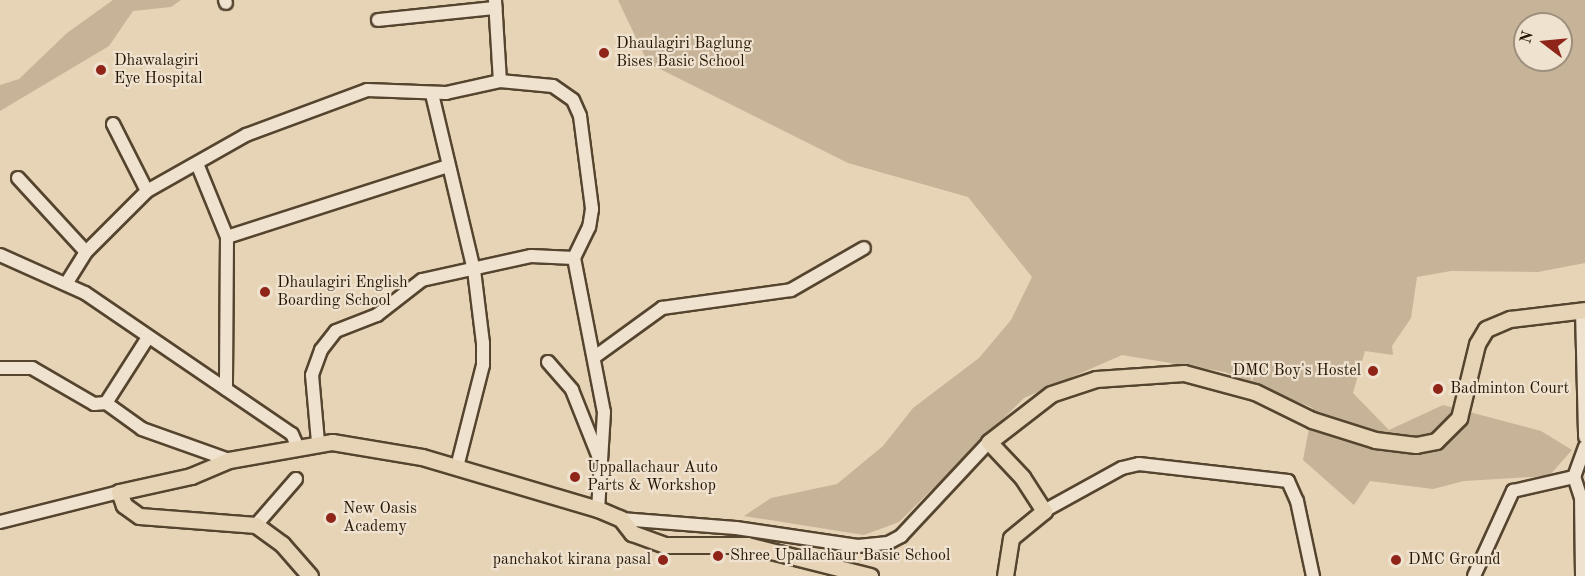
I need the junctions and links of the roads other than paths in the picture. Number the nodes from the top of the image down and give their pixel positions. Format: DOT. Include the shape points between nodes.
graph roads {
  1 [pos="495,4"];
  2 [pos="378,20"];
  3 [pos="500,81"];
  4 [pos="432,94"];
  5 [pos="113,123"];
  6 [pos="198,166"];
  7 [pos="448,166"];
  8 [pos="18,178"];
  9 [pos="147,191"];
  10 [pos="227,237"];
  11 [pos="864,248"];
  12 [pos="86,252"];
  13 [pos="0,255"];
  14 [pos="573,258"];
  15 [pos="474,270"];
  16 [pos="66,284"];
  17 [pos="1583,310"];
  18 [pos="147,339"];
  19 [pos="596,356"];
  20 [pos="548,362"];
  21 [pos="0,368"];
  22 [pos="226,389"];
  23 [pos="106,403"];
  24 [pos="1585,436"];
  25 [pos="318,442"];
  26 [pos="989,442"];
  27 [pos="297,446"];
  28 [pos="1585,447"];
  29 [pos="228,460"];
  30 [pos="602,465"];
  31 [pos="457,467"];
  32 [pos="1574,477"];
  33 [pos="296,479"];
  34 [pos="119,492"];
  35 [pos="1583,498"];
  36 [pos="598,509"];
  37 [pos="1044,511"];
  38 [pos="621,519"];
  39 [pos="0,522"];
  40 [pos="256,525"];
  41 [pos="310,576"];
  42 [pos="870,576"];
  43 [pos="1005,576"];
  44 [pos="1313,576"];
  45 [pos="1474,576"];
  46 [pos="1582,576"];
  1 -- 2 [label="street"];
  1 -- 3 [label="street"];
  3 -- 4 [label="street"];
  3 -- 14 [label="street" via="553,86 573,100 580,116 592,209 590,226"];
  4 -- 6 [label="street" via="393,88 332,101 246,135"];
  4 -- 7 [label="street"];
  5 -- 9 [label="street"];
  6 -- 9 [label="street"];
  6 -- 10 [label="street"];
  7 -- 10 [label="street"];
  7 -- 15 [label="street"];
  8 -- 12 [label="street"];
  9 -- 12 [label="street"];
  10 -- 22 [label="street"];
  11 -- 19 [label="street" via="791,290 662,308"];
  12 -- 16 [label="street"];
  13 -- 16 [label="street"];
  14 -- 15 [label="street" via="531,256"];
  14 -- 19 [label="street"];
  15 -- 25 [label="street" via="422,280 377,315 336,331 321,350 312,375"];
  15 -- 31 [label="street" via="483,364"];
  16 -- 18 [label="street"];
  17 -- 24 [label="street"];
  17 -- 26 [label="main road" via="1510,318 1486,329 1477,344 1459,418 1436,441 1416,445 1375,440 1311,420 1256,393 1184,373 1074,384 1013,419"];
  18 -- 22 [label="street"];
  18 -- 23 [label="street"];
  19 -- 30 [label="street" via="604,412"];
  20 -- 30 [label="street" via="572,390"];
  21 -- 23 [label="street" via="14,364 32,368 94,404"];
  22 -- 27 [label="street" via="292,434"];
  23 -- 29 [label="street" via="141,429 200,454"];
  25 -- 27 [label="main road"];
  25 -- 31 [label="main road" via="388,451"];
  26 -- 37 [label="main road" via="1022,477"];
  26 -- 38 [label="street" via="901,536 888,543 858,546 736,528"];
  27 -- 29 [label="main road"];
  28 -- 32 [label="street"];
  29 -- 34 [label="main road" via="191,476"];
  30 -- 36 [label="street"];
  31 -- 36 [label="main road"];
  32 -- 35 [label="street"];
  32 -- 45 [label="street" via="1513,491"];
  33 -- 40 [label="street"];
  34 -- 39 [label="street"];
  34 -- 40 [label="main road" via="124,505 139,516"];
  35 -- 46 [label="street"];
  36 -- 38 [label="main road"];
  37 -- 43 [label="main road" via="1011,538"];
  37 -- 44 [label="street" via="1122,468 1139,464 1288,481 1297,501"];
  38 -- 42 [label="main road" via="632,533 665,545 747,545"];
  40 -- 41 [label="main road" via="282,544"];
}
